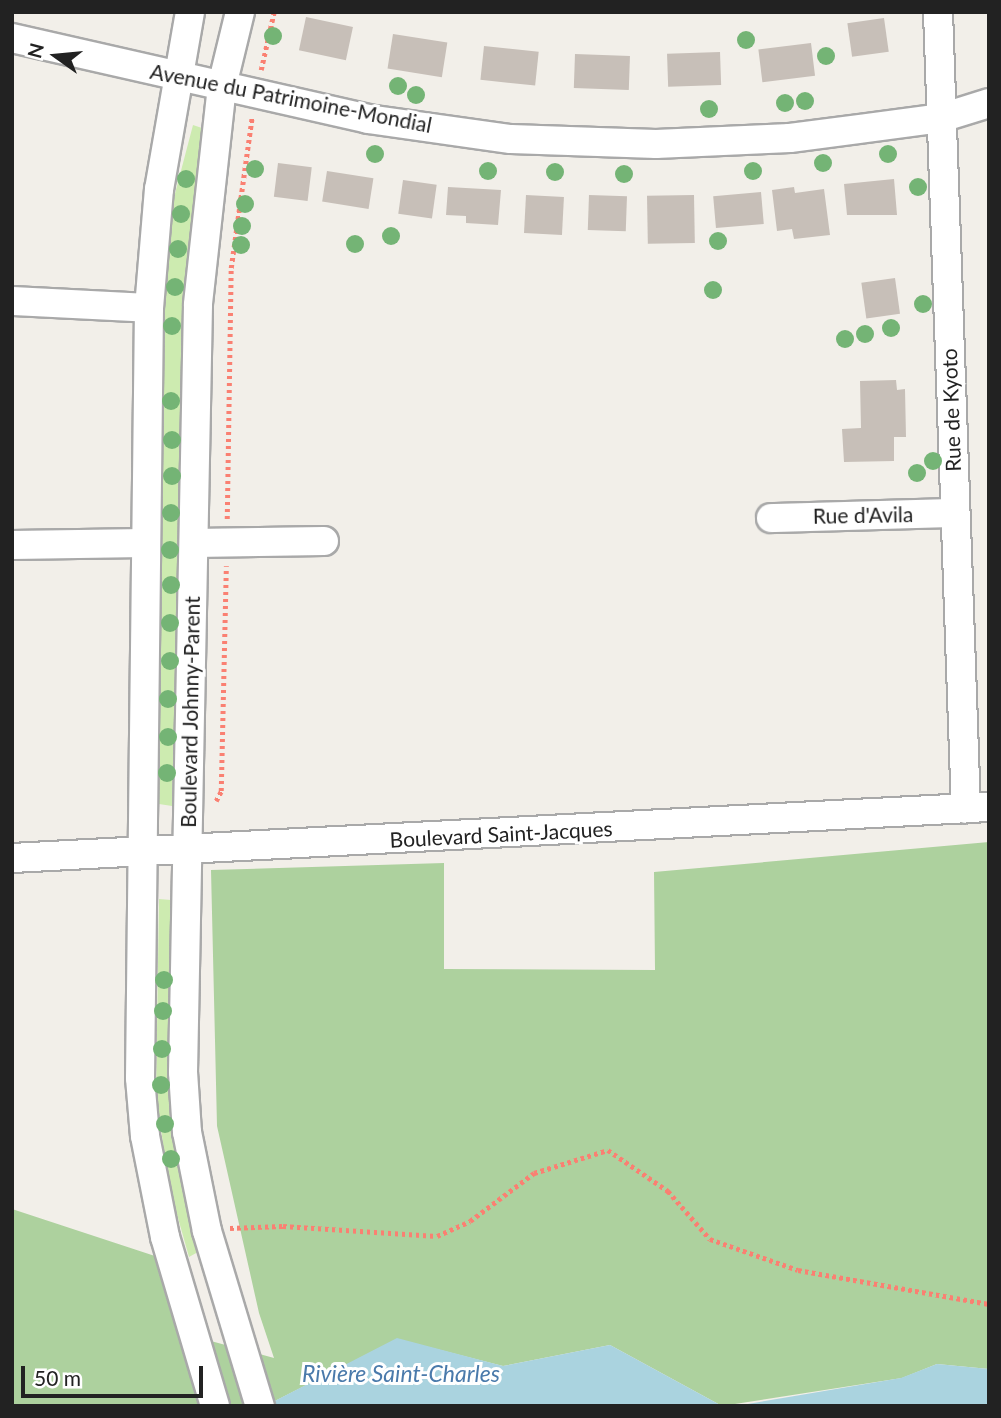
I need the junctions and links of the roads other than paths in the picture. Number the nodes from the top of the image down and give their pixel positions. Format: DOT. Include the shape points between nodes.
graph roads {
  1 [pos="190,12"];
  2 [pos="240,12"];
  3 [pos="938,12"];
  4 [pos="12,38"];
  5 [pos="178,77"];
  6 [pos="222,86"];
  7 [pos="989,103"];
  8 [pos="941,118"];
  9 [pos="12,301"];
  10 [pos="149,308"];
  11 [pos="955,513"];
  12 [pos="771,518"];
  13 [pos="324,541"];
  14 [pos="145,543"];
  15 [pos="194,543"];
  16 [pos="12,545"];
  17 [pos="977,808"];
  18 [pos="187,850"];
  19 [pos="142,854"];
  20 [pos="12,858"];
  21 [pos="215,1406"];
  22 [pos="260,1406"];
  1 -- 5 [label="street"];
  2 -- 6 [label="street, Boulevard Johnny-Parent"];
  3 -- 8 [label="street, Rue de Kyoto"];
  4 -- 5 [label="street, Avenue du Patrimoine-Mondial"];
  5 -- 6 [label="street, Avenue du Patrimoine-Mondial"];
  5 -- 10 [label="street" via="159,189"];
  6 -- 8 [label="street, Avenue du Patrimoine-Mondial" via="368,118 511,139 656,144 790,138"];
  6 -- 15 [label="street, Boulevard Johnny-Parent" via="198,305"];
  7 -- 8 [label="street, Avenue du Patrimoine-Mondial"];
  8 -- 11 [label="street, Rue de Kyoto"];
  9 -- 10 [label="street"];
  10 -- 14 [label="street"];
  11 -- 12 [label="street, Rue d'Avila"];
  11 -- 17 [label="street, Rue de Kyoto"];
  13 -- 15 [label="street"];
  14 -- 16 [label="street"];
  14 -- 19 [label="street"];
  15 -- 18 [label="street, Boulevard Johnny-Parent"];
  17 -- 18 [label="street, Boulevard Saint-Jacques"];
  18 -- 19 [label="street, Boulevard Saint-Jacques"];
  18 -- 22 [label="street, Boulevard Johnny-Parent" via="183,1072 187,1132 207,1231"];
  19 -- 20 [label="street, Boulevard Saint-Jacques"];
  19 -- 21 [label="street" via="140,1078 145,1136 165,1237"];
}
